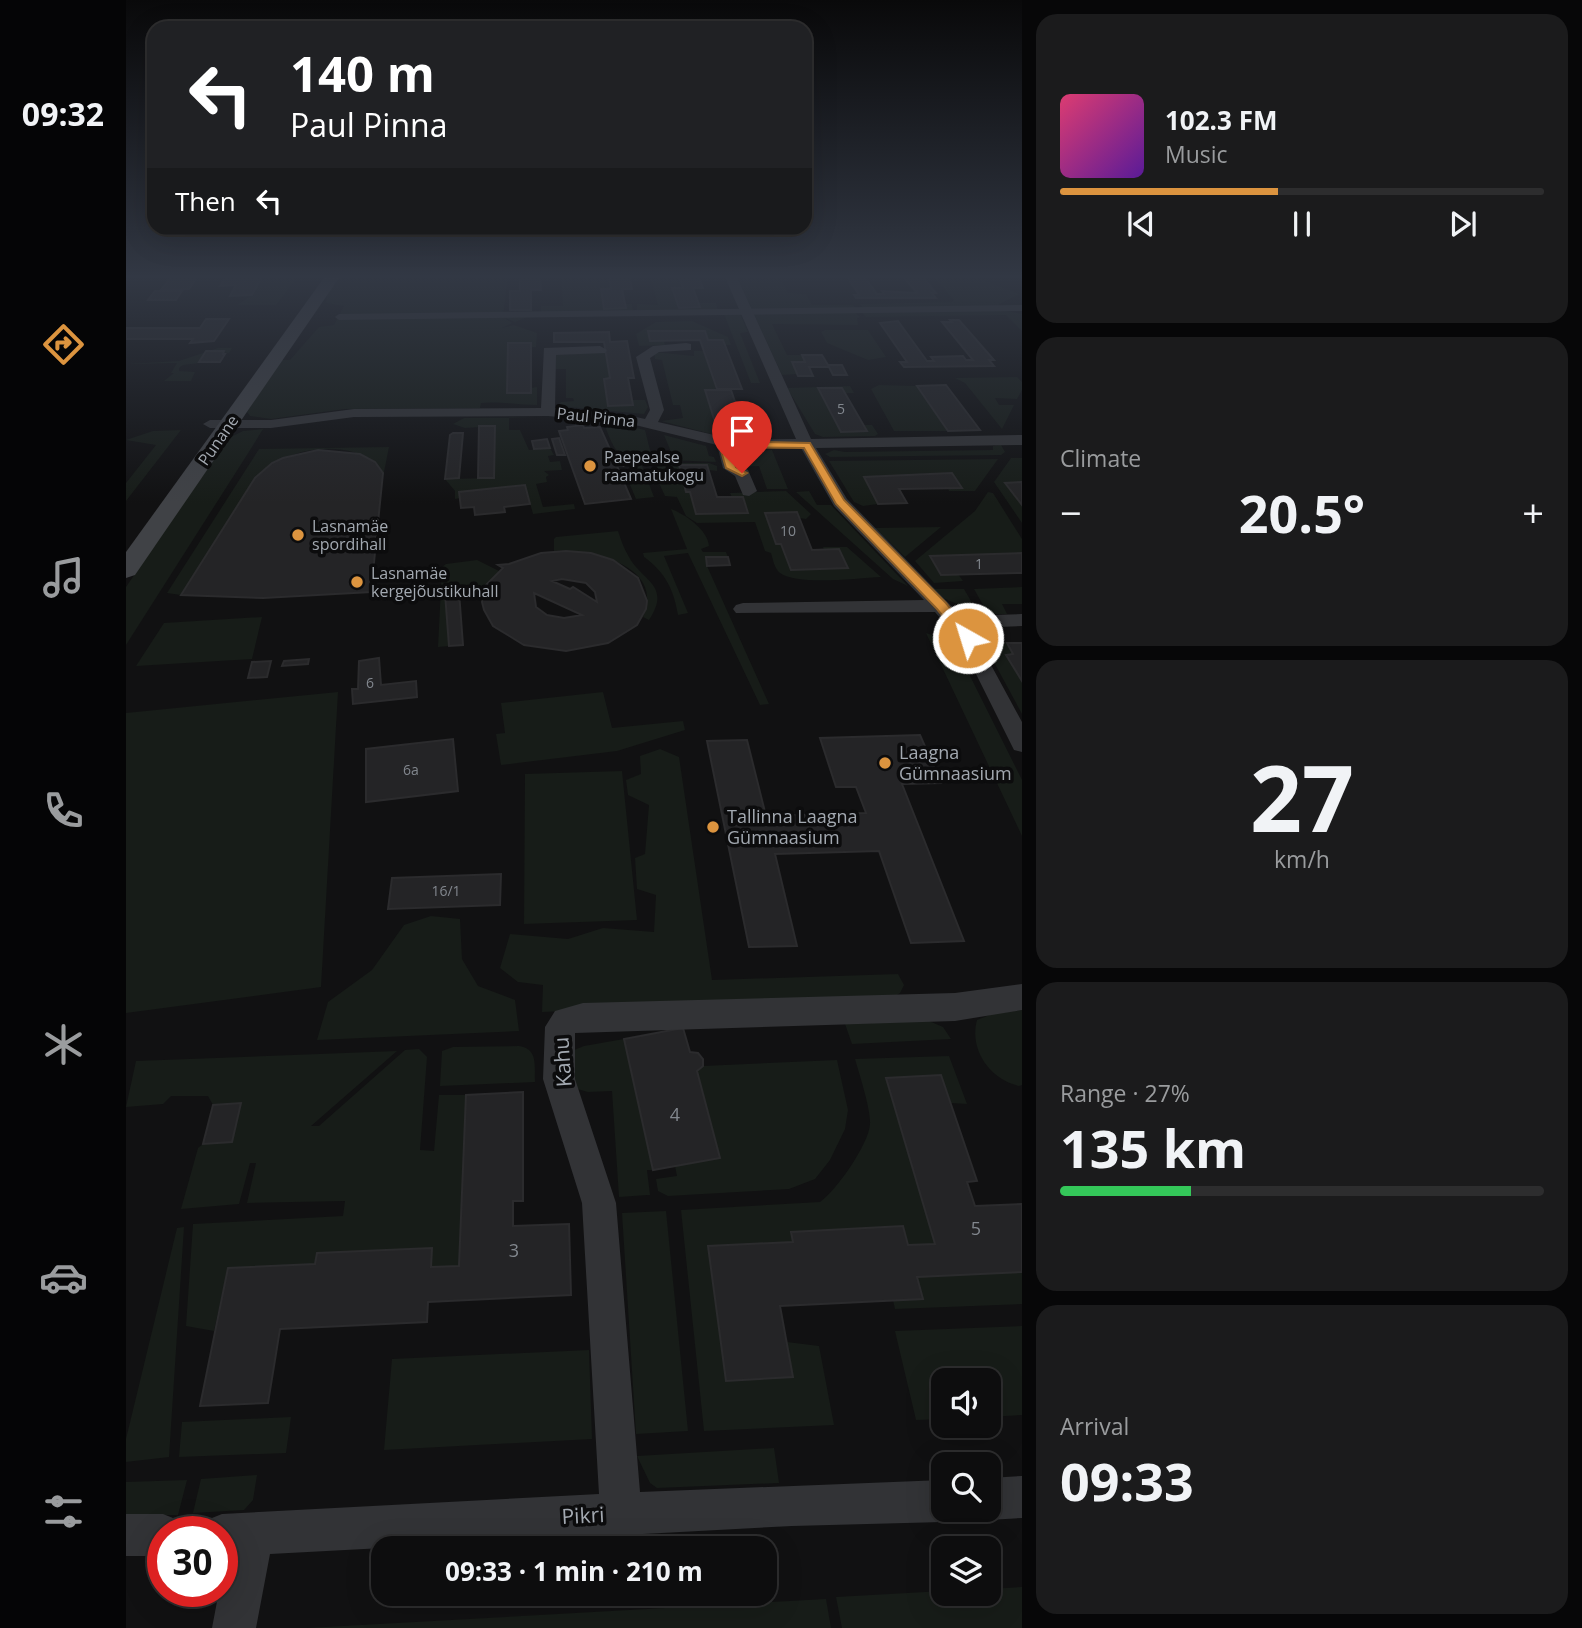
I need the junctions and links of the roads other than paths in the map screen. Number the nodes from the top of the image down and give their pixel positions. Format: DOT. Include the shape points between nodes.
graph roads {
  1 [pos="269,351"];
  2 [pos="276,351"];
  3 [pos="550,351"];
  4 [pos="651,351"];
  5 [pos="764,351"];
  6 [pos="548,412"];
  7 [pos="220,424"];
  8 [pos="650,424"];
  9 [pos="1022,440"];
  10 [pos="724,444"];
  11 [pos="807,445"];
  12 [pos="749,491"];
  13 [pos="126,542"];
  14 [pos="126,570"];
  15 [pos="941,606"];
  16 [pos="743,610"];
  17 [pos="1022,620"];
  18 [pos="956,622"];
  19 [pos="1022,744"];
  20 [pos="1022,998"];
  21 [pos="1022,1497"];
  22 [pos="1001,1498"];
  23 [pos="931,1501"];
  24 [pos="621,1514"];
  25 [pos="126,1535"];
  26 [pos="147,1535"];
  27 [pos="238,1535"];
  28 [pos="235,1607"];
  29 [pos="234,1628"];
  1 -- 7 [label="main road, Punane"];
  2 -- 7 [label="main road, Punane"];
  3 -- 6 [label="street"];
  4 -- 8 [label="street" via="643,357 657,410"];
  5 -- 11 [label="street"];
  6 -- 7 [label="street, Paul Pinna" via="344,413 288,422"];
  6 -- 8 [label="street, Paul Pinna"];
  7 -- 13 [label="main road, Punane"];
  7 -- 14 [label="main road, Punane"];
  8 -- 10 [label="street, Paul Pinna"];
  9 -- 11 [label="street, Paul Pinna"];
  10 -- 11 [label="street, Paul Pinna"];
  10 -- 12 [label="street" via="732,468 742,473"];
  11 -- 15 [label="street" via="840,502"];
  15 -- 16 [label="street"];
  15 -- 18 [label="street"];
  17 -- 18 [label="street"];
  18 -- 19 [label="street"];
  20 -- 24 [label="street, Kahu" via="955,1007 583,1017 565,1021 560,1027 559,1079 599,1203"];
  21 -- 22 [label="street"];
  23 -- 24 [label="street, Pikri"];
  24 -- 27 [label="street, Pikri"];
  25 -- 26 [label="street"];
  28 -- 29 [label="street"];
}
